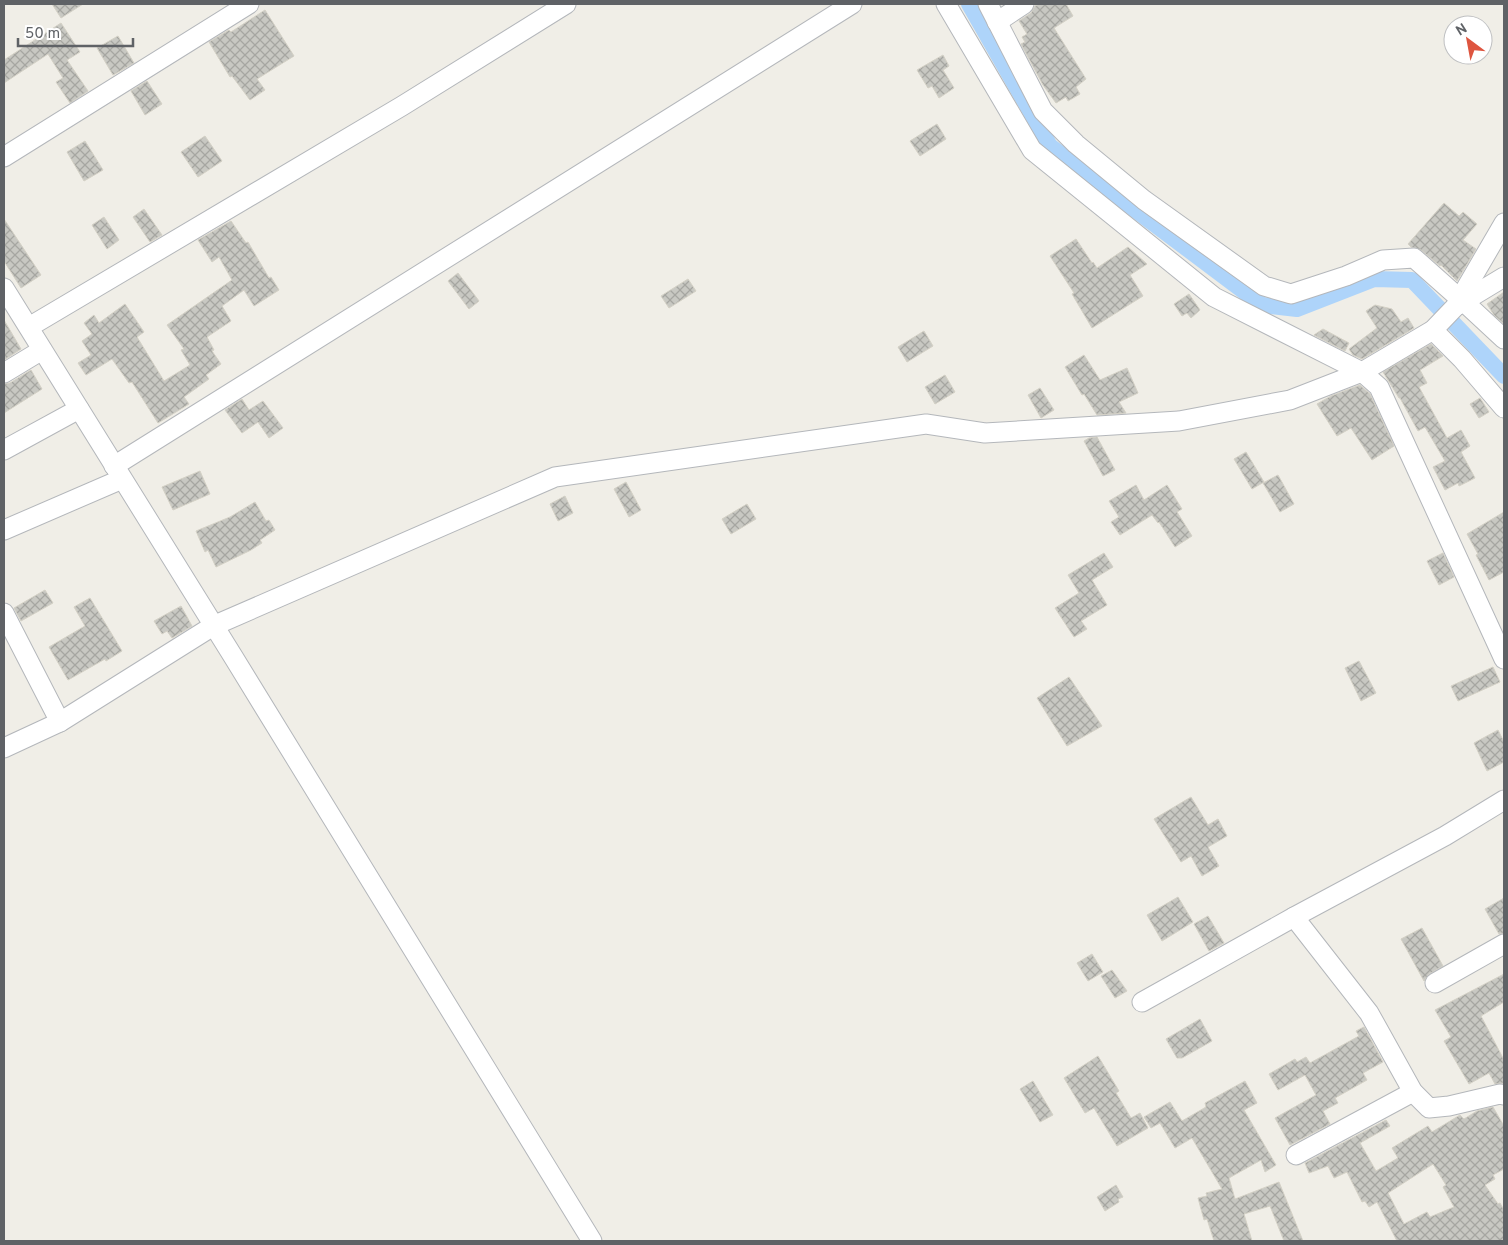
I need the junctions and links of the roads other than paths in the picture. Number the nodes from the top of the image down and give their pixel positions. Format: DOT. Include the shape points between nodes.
graph roads {
  1 [pos="249,4"];
  2 [pos="566,4"];
  3 [pos="852,4"];
  4 [pos="946,4"];
  5 [pos="988,4"];
  6 [pos="1024,4"];
  7 [pos="997,22"];
  8 [pos="4,157"];
  9 [pos="1504,223"];
  10 [pos="1504,277"];
  11 [pos="4,288"];
  12 [pos="1457,305"];
  13 [pos="29,327"];
  14 [pos="1433,330"];
  15 [pos="1504,340"];
  16 [pos="42,350"];
  17 [pos="1362,372"];
  18 [pos="4,373"];
  19 [pos="1504,408"];
  20 [pos="78,409"];
  21 [pos="4,450"];
  22 [pos="118,472"];
  23 [pos="4,530"];
  24 [pos="4,613"];
  25 [pos="213,626"];
  26 [pos="1504,658"];
  27 [pos="60,722"];
  28 [pos="4,748"];
  29 [pos="1504,800"];
  30 [pos="1294,917"];
  31 [pos="1504,944"];
  32 [pos="1435,983"];
  33 [pos="1142,1002"];
  34 [pos="1413,1092"];
  35 [pos="1504,1095"];
  36 [pos="1296,1155"];
  37 [pos="592,1241"];
  1 -- 8 [label="street"];
  2 -- 13 [label="street" via="402,106"];
  3 -- 22 [label="street"];
  4 -- 17 [label="street" via="1032,150 1214,297"];
  5 -- 7 [label="street"];
  6 -- 7 [label="street"];
  7 -- 12 [label="street" via="1043,111 1076,144 1144,200 1264,286 1291,294 1383,260 1414,258"];
  9 -- 12 [label="street"];
  10 -- 12 [label="street"];
  11 -- 13 [label="street"];
  12 -- 14 [label="street"];
  12 -- 15 [label="street"];
  13 -- 16 [label="street"];
  14 -- 17 [label="street"];
  14 -- 19 [label="street"];
  16 -- 18 [label="street"];
  16 -- 20 [label="street"];
  17 -- 25 [label="street" via="1290,400 1179,421 985,433 926,424 555,477"];
  17 -- 26 [label="street" via="1379,387"];
  20 -- 21 [label="street"];
  20 -- 22 [label="street"];
  22 -- 23 [label="street"];
  22 -- 25 [label="street"];
  24 -- 27 [label="street"];
  25 -- 27 [label="street"];
  25 -- 37 [label="street"];
  27 -- 28 [label="street"];
  29 -- 30 [label="street" via="1445,836"];
  30 -- 33 [label="street"];
  30 -- 34 [label="street" via="1369,1012"];
  31 -- 32 [label="street"];
  34 -- 35 [label="street" via="1429,1108"];
  34 -- 36 [label="street"];
}
